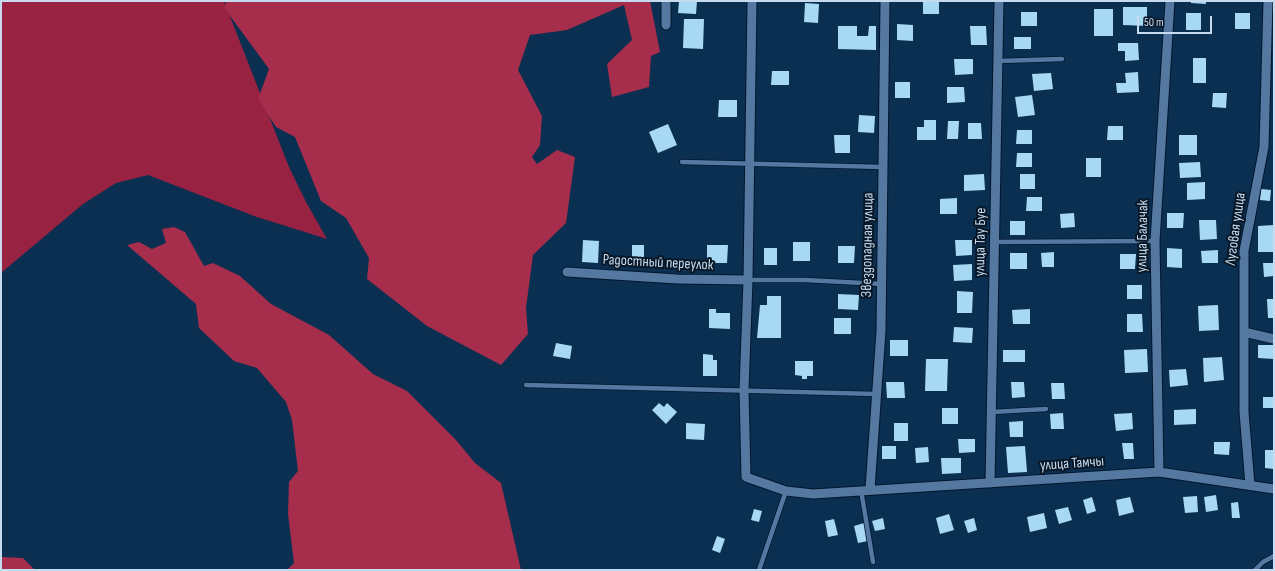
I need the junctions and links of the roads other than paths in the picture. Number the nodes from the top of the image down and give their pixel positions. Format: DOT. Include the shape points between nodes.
graph roads {
  1 [pos="666,1"];
  2 [pos="752,1"];
  3 [pos="885,1"];
  4 [pos="999,1"];
  5 [pos="1170,1"];
  6 [pos="1268,1"];
  7 [pos="666,25"];
  8 [pos="1062,60"];
  9 [pos="998,61"];
  10 [pos="682,162"];
  11 [pos="750,164"];
  12 [pos="883,167"];
  13 [pos="1155,241"];
  14 [pos="995,242"];
  15 [pos="567,272"];
  16 [pos="748,280"];
  17 [pos="882,284"];
  18 [pos="1244,332"];
  19 [pos="1274,339"];
  20 [pos="526,385"];
  21 [pos="744,390"];
  22 [pos="876,394"];
  23 [pos="1046,409"];
  24 [pos="992,412"];
  25 [pos="1159,472"];
  26 [pos="990,483"];
  27 [pos="1250,485"];
  28 [pos="1274,489"];
  29 [pos="866,490"];
  30 [pos="786,491"];
  31 [pos="1274,556"];
  32 [pos="873,562"];
  33 [pos="759,570"];
  34 [pos="1255,570"];
  1 -- 7 [label="street"];
  2 -- 11 [label="street"];
  3 -- 12 [label="street, Звездопадная улица"];
  4 -- 9 [label="street, улица Тау Буе"];
  5 -- 13 [label="street, улица Балачак"];
  6 -- 18 [label="street, Луговая улица" via="1264,147 1244,251"];
  8 -- 9 [label="lane"];
  9 -- 14 [label="street, улица Тау Буе"];
  10 -- 11 [label="lane"];
  11 -- 12 [label="lane"];
  11 -- 16 [label="street"];
  12 -- 17 [label="street, Звездопадная улица"];
  13 -- 14 [label="lane"];
  13 -- 25 [label="street, улица Балачак"];
  14 -- 24 [label="street, улица Тау Буе"];
  15 -- 16 [label="street, Радостный переулок" via="677,279"];
  16 -- 17 [label="lane"];
  16 -- 21 [label="street"];
  17 -- 22 [label="street, Звездопадная улица"];
  18 -- 19 [label="street"];
  18 -- 27 [label="street, Луговая улица" via="1244,412"];
  20 -- 21 [label="lane"];
  21 -- 22 [label="lane"];
  21 -- 30 [label="street, улица Тамчы" via="746,477"];
  22 -- 29 [label="street, Звездопадная улица"];
  23 -- 24 [label="lane"];
  24 -- 26 [label="street, улица Тау Буе"];
  25 -- 26 [label="street, улица Тамчы"];
  25 -- 27 [label="street, улица Тамчы"];
  26 -- 29 [label="street, улица Тамчы"];
  27 -- 28 [label="street, улица Тамчы"];
  29 -- 30 [label="street, улица Тамчы" via="813,494"];
  29 -- 32 [label="lane"];
  30 -- 33 [label="lane"];
  31 -- 34 [label="lane"];
}
